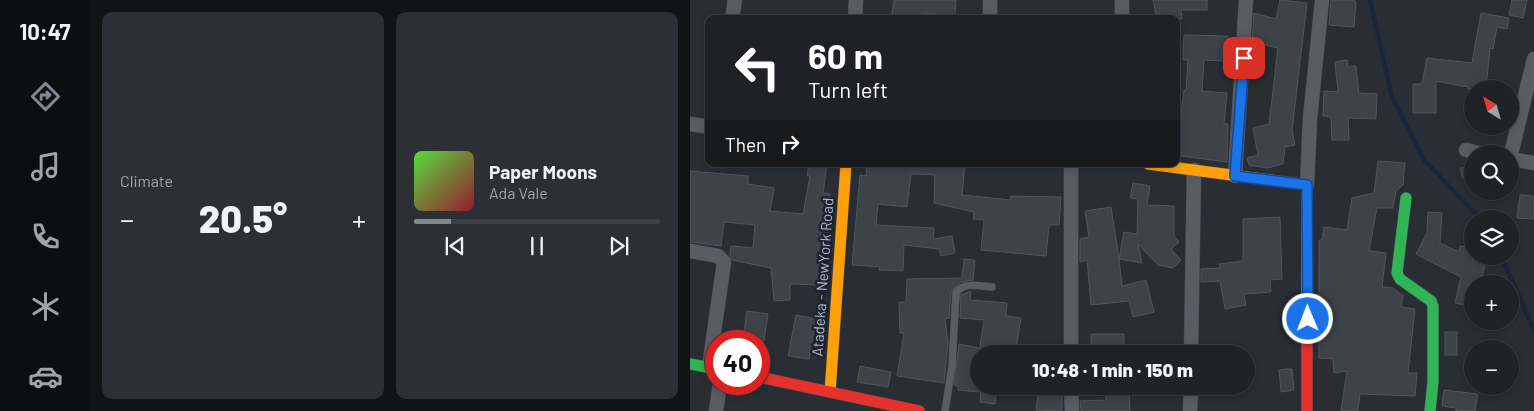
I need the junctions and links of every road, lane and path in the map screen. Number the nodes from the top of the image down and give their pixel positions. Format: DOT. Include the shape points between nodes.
graph roads {
  1 [pos="735,0"];
  2 [pos="856,0"];
  3 [pos="990,0"];
  4 [pos="1122,0"];
  5 [pos="1246,0"];
  6 [pos="1322,0"];
  7 [pos="733,15"];
  8 [pos="855,15"];
  9 [pos="990,15"];
  10 [pos="1122,15"];
  11 [pos="1534,59"];
  12 [pos="690,124"];
  13 [pos="705,126"];
  14 [pos="1513,145"];
  15 [pos="1519,160"];
  16 [pos="1534,163"];
  17 [pos="846,167"];
  18 [pos="1071,167"];
  19 [pos="1171,167"];
  20 [pos="1194,170"];
  21 [pos="1235,176"];
  22 [pos="1307,185"];
  23 [pos="1406,198"];
  24 [pos="690,252"];
  25 [pos="992,287"];
  26 [pos="717,330"];
  27 [pos="1071,345"];
  28 [pos="1191,345"];
  29 [pos="690,364"];
  30 [pos="705,367"];
  31 [pos="770,379"];
  32 [pos="830,392"];
  33 [pos="718,395"];
  34 [pos="1071,395"];
  35 [pos="1191,395"];
  36 [pos="716,411"];
  37 [pos="919,411"];
  38 [pos="946,411"];
  39 [pos="1072,411"];
  40 [pos="1190,411"];
  41 [pos="1306,411"];
  42 [pos="1430,411"];
  1 -- 7 [label="street"];
  2 -- 8 [label="street"];
  3 -- 9 [label="street"];
  4 -- 10 [label="street"];
  5 -- 21 [label="street"];
  6 -- 22 [label="street"];
  11 -- 14 [label="street"];
  12 -- 13 [label="street"];
  15 -- 16 [label="street"];
  17 -- 32 [label="street, Atadeka - NewYork Road"];
  18 -- 27 [label="street"];
  19 -- 20 [label="street"];
  20 -- 21 [label="street"];
  20 -- 28 [label="street"];
  21 -- 22 [label="street"];
  22 -- 41 [label="street"];
  23 -- 42 [label="street" via="1397,273 1433,306"];
  24 -- 26 [label="street" via="718,256 724,262"];
  25 -- 38 [label="lane" via="970,285 956,293"];
  29 -- 30 [label="street"];
  31 -- 32 [label="street"];
  32 -- 37 [label="street"];
  33 -- 36 [label="street"];
  34 -- 39 [label="street"];
  35 -- 40 [label="street"];
}
